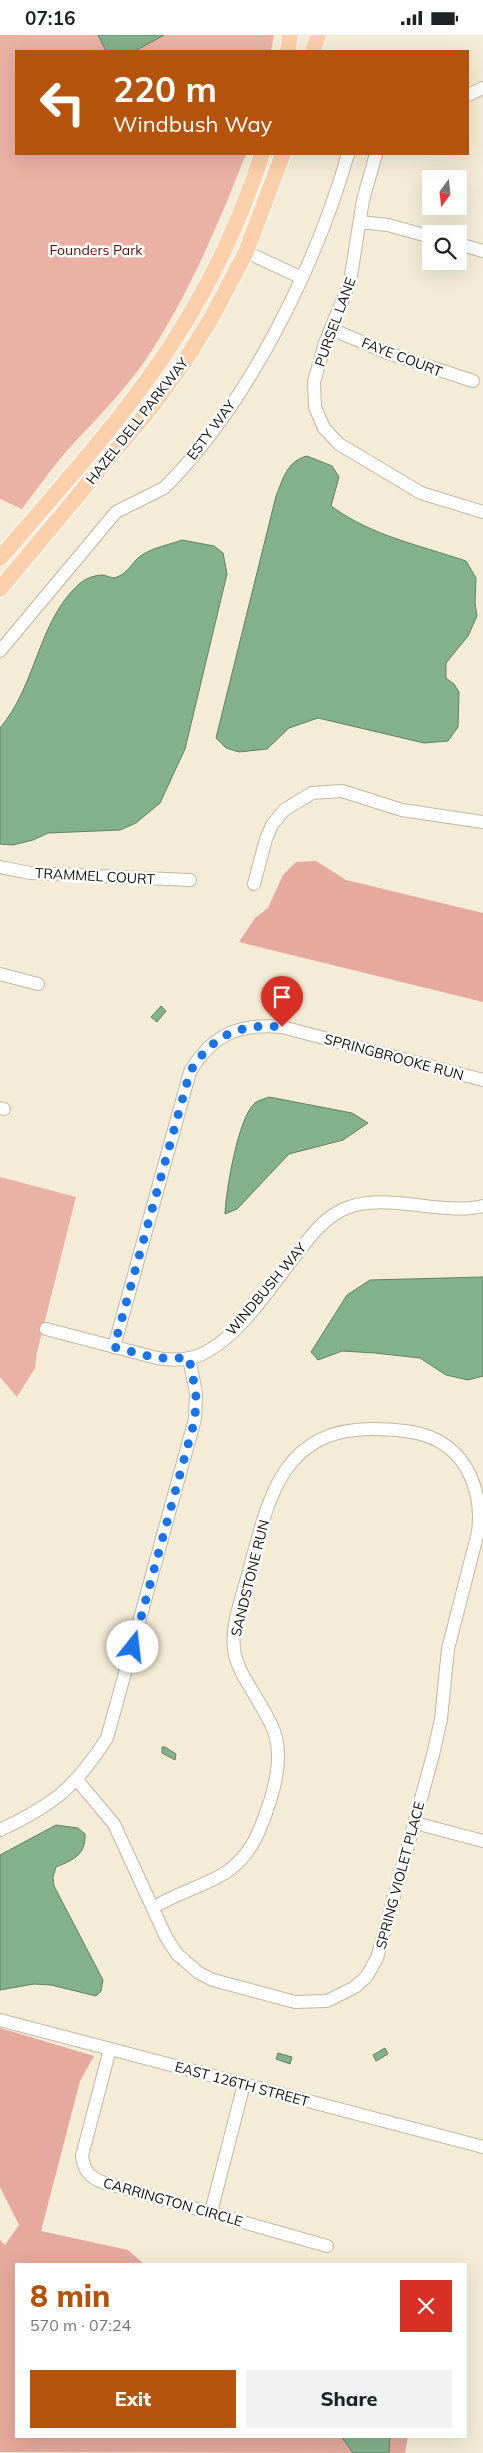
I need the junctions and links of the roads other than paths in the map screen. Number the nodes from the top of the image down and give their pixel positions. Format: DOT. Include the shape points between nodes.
graph roads {
  1 [pos="290,35"];
  2 [pos="310,35"];
  3 [pos="318,35"];
  4 [pos="288,50"];
  5 [pos="311,50"];
  6 [pos="311,50"];
  7 [pos="483,88"];
  8 [pos="469,95"];
  9 [pos="262,155"];
  10 [pos="283,155"];
  11 [pos="348,155"];
  12 [pos="376,155"];
  13 [pos="360,222"];
  14 [pos="422,234"];
  15 [pos="467,246"];
  16 [pos="246,251"];
  17 [pos="483,251"];
  18 [pos="302,278"];
  19 [pos="331,329"];
  20 [pos="473,381"];
  21 [pos="483,512"];
  22 [pos="0,558"];
  23 [pos="0,589"];
  24 [pos="3,642"];
  25 [pos="483,822"];
  26 [pos="0,867"];
  27 [pos="190,880"];
  28 [pos="254,884"];
  29 [pos="0,974"];
  30 [pos="38,984"];
  31 [pos="483,1080"];
  32 [pos="483,1206"];
  33 [pos="46,1329"];
  34 [pos="114,1347"];
  35 [pos="189,1358"];
  36 [pos="411,1432"];
  37 [pos="77,1780"];
  38 [pos="415,1823"];
  39 [pos="0,1830"];
  40 [pos="483,1841"];
  41 [pos="153,1908"];
  42 [pos="0,2020"];
  43 [pos="110,2049"];
  44 [pos="244,2084"];
  45 [pos="483,2147"];
  46 [pos="211,2212"];
  47 [pos="327,2246"];
  1 -- 4 [label="main road"];
  2 -- 5 [label="main road"];
  3 -- 6 [label="main road"];
  7 -- 8 [label="street"];
  9 -- 22 [label="main road, HAZEL DELL PARKWAY" via="225,250 173,342 128,405"];
  10 -- 16 [label="main road, HAZEL DELL PARKWAY"];
  11 -- 18 [label="street, ESTY WAY"];
  12 -- 13 [label="street, PURSEL LANE"];
  13 -- 14 [label="street" via="388,225"];
  13 -- 19 [label="street, PURSEL LANE" via="350,282"];
  15 -- 17 [label="street"];
  16 -- 18 [label="street"];
  16 -- 23 [label="main road, HAZEL DELL PARKWAY" via="212,317 172,379"];
  18 -- 24 [label="street, ESTY WAY" via="256,365 187,463 164,487 116,511"];
  19 -- 20 [label="street, FAYE COURT" via="388,353"];
  19 -- 21 [label="street, PURSEL LANE" via="313,395 317,415 328,434 420,493"];
  25 -- 28 [label="street" via="402,811 342,791 312,793 284,810 272,825"];
  26 -- 27 [label="street, TRAMMEL COURT" via="30,873"];
  29 -- 30 [label="street"];
  31 -- 34 [label="street, SPRINGBROOKE RUN" via="282,1027 249,1027 217,1040 204,1050 190,1072"];
  32 -- 35 [label="street, WINDBUSH WAY" via="454,1209 378,1203 344,1209 328,1218 312,1234 228,1336 207,1352"];
  33 -- 34 [label="street, WINDBUSH WAY"];
  34 -- 35 [label="street, WINDBUSH WAY" via="156,1358"];
  35 -- 37 [label="street" via="196,1393 195,1419 107,1738"];
  36 -- 38 [label="street, SPRING VIOLET PLACE" via="430,1437 460,1459 478,1492 481,1518 450,1641 441,1719"];
  36 -- 41 [label="street, SANDSTONE RUN" via="342,1431 322,1439 294,1460 275,1486 234,1634 237,1662 276,1738 276,1768 265,1816 251,1847 236,1865 220,1878"];
  37 -- 39 [label="street" via="46,1807"];
  37 -- 41 [label="street, SPRING VIOLET PLACE" via="114,1824"];
  38 -- 40 [label="street"];
  38 -- 41 [label="street, SPRING VIOLET PLACE" via="377,1958 355,1987 327,2001 294,2002 213,1980 199,1973 177,1954"];
  42 -- 43 [label="street, EAST 126TH STREET"];
  43 -- 44 [label="street, EAST 126TH STREET"];
  43 -- 46 [label="street, CARRINGTON CIRCLE" via="83,2150 83,2165 88,2173 102,2182"];
  44 -- 45 [label="street, EAST 126TH STREET"];
  44 -- 46 [label="street"];
  46 -- 47 [label="street, CARRINGTON CIRCLE"];
}
